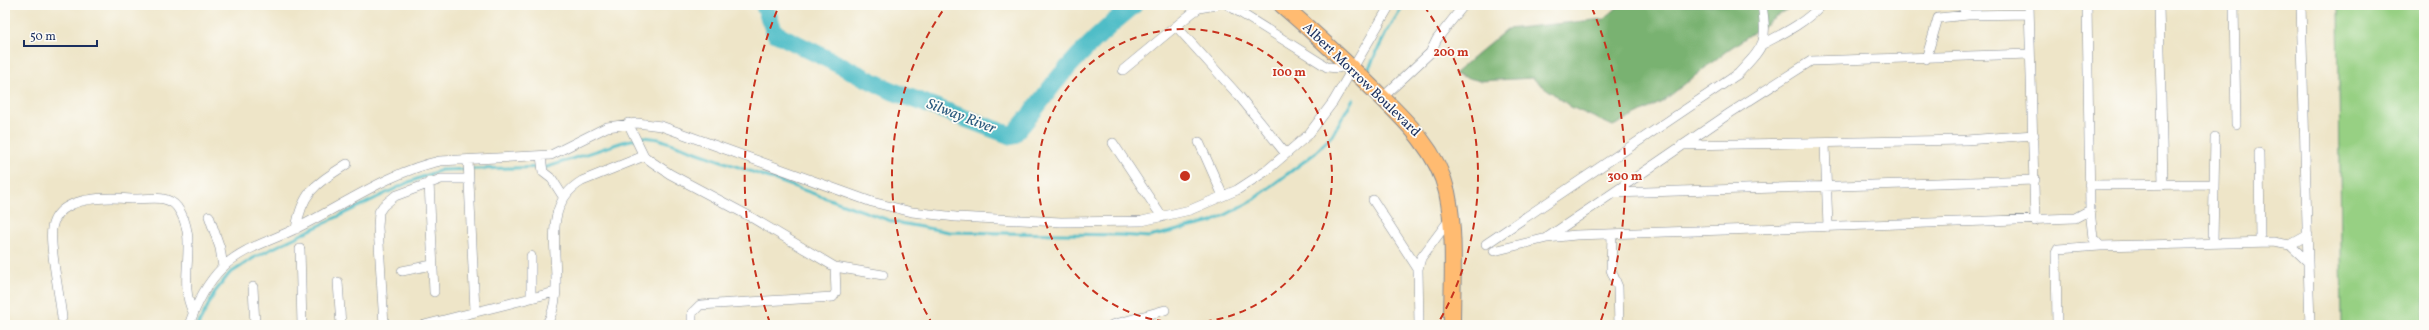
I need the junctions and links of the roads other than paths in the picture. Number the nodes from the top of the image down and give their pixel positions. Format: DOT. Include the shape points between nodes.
graph roads {
  1 [pos="1216,5"];
  2 [pos="1228,5"];
  3 [pos="1282,5"];
  4 [pos="1390,5"];
  5 [pos="1464,5"];
  6 [pos="1762,5"];
  7 [pos="1821,5"];
  8 [pos="1961,5"];
  9 [pos="2087,5"];
  10 [pos="2159,5"];
  11 [pos="2234,5"];
  12 [pos="2301,5"];
  13 [pos="2029,10"];
  14 [pos="1968,15"];
  15 [pos="1176,26"];
  16 [pos="1763,44"];
  17 [pos="2030,54"];
  18 [pos="1926,59"];
  19 [pos="1350,66"];
  20 [pos="1124,70"];
  21 [pos="1382,98"];
  22 [pos="628,124"];
  23 [pos="2236,124"];
  24 [pos="2034,135"];
  25 [pos="2215,137"];
  26 [pos="1199,142"];
  27 [pos="1113,143"];
  28 [pos="1825,144"];
  29 [pos="1682,145"];
  30 [pos="2259,152"];
  31 [pos="1286,154"];
  32 [pos="644,156"];
  33 [pos="468,162"];
  34 [pos="347,164"];
  35 [pos="542,164"];
  36 [pos="468,177"];
  37 [pos="2035,180"];
  38 [pos="429,182"];
  39 [pos="1626,184"];
  40 [pos="2214,184"];
  41 [pos="2089,185"];
  42 [pos="2163,185"];
  43 [pos="1826,187"];
  44 [pos="1613,193"];
  45 [pos="1636,193"];
  46 [pos="1222,196"];
  47 [pos="564,198"];
  48 [pos="1373,200"];
  49 [pos="2090,210"];
  50 [pos="209,216"];
  51 [pos="1162,217"];
  52 [pos="2074,218"];
  53 [pos="1450,219"];
  54 [pos="2035,221"];
  55 [pos="2090,224"];
  56 [pos="1828,227"];
  57 [pos="296,229"];
  58 [pos="1612,235"];
  59 [pos="2308,235"];
  60 [pos="1547,238"];
  61 [pos="2213,242"];
  62 [pos="2260,242"];
  63 [pos="1486,244"];
  64 [pos="2290,245"];
  65 [pos="2100,246"];
  66 [pos="300,249"];
  67 [pos="1494,251"];
  68 [pos="531,256"];
  69 [pos="2308,262"];
  70 [pos="432,265"];
  71 [pos="834,267"];
  72 [pos="223,268"];
  73 [pos="1418,269"];
  74 [pos="402,271"];
  75 [pos="883,275"];
  76 [pos="338,282"];
  77 [pos="253,287"];
  78 [pos="434,292"];
  79 [pos="555,292"];
  80 [pos="531,298"];
  81 [pos="1165,310"];
  82 [pos="475,311"];
  83 [pos="194,312"];
  84 [pos="62,318"];
  85 [pos="189,325"];
  86 [pos="255,325"];
  87 [pos="302,325"];
  88 [pos="341,325"];
  89 [pos="384,325"];
  90 [pos="424,325"];
  91 [pos="546,325"];
  92 [pos="692,325"];
  93 [pos="1112,325"];
  94 [pos="1419,325"];
  95 [pos="1452,325"];
  96 [pos="1619,325"];
  97 [pos="2057,325"];
  98 [pos="2310,325"];
  1 -- 15 [label="street" via="1199,8"];
  2 -- 19 [label="street" via="1327,67"];
  3 -- 19 [label="highway, Albert Morrow Boulevard"];
  4 -- 19 [label="street"];
  5 -- 21 [label="street" via="1437,39 1430,53"];
  6 -- 16 [label="street" via="1765,36"];
  7 -- 16 [label="street" via="1800,23"];
  8 -- 14 [label="street"];
  9 -- 41 [label="street"];
  10 -- 42 [label="street"];
  11 -- 23 [label="street"];
  12 -- 59 [label="street"];
  13 -- 14 [label="street"];
  13 -- 17 [label="street"];
  14 -- 18 [label="street" via="1938,18"];
  15 -- 20 [label="street"];
  15 -- 31 [label="street" via="1239,96"];
  16 -- 63 [label="street" via="1738,74"];
  17 -- 18 [label="street"];
  17 -- 24 [label="street"];
  18 -- 29 [label="street" via="1845,59 1811,62"];
  19 -- 21 [label="highway, Albert Morrow Boulevard"];
  19 -- 31 [label="street" via="1321,120"];
  21 -- 53 [label="highway, Albert Morrow Boulevard" via="1424,142 1437,165 1446,191"];
  22 -- 32 [label="street"];
  22 -- 35 [label="street" via="599,129 551,155"];
  22 -- 51 [label="street" via="661,126 872,202 912,212 956,217 1060,222 1142,221"];
  24 -- 28 [label="street" via="1966,140"];
  24 -- 37 [label="street"];
  25 -- 40 [label="street"];
  26 -- 46 [label="street"];
  27 -- 51 [label="street"];
  28 -- 29 [label="street"];
  28 -- 43 [label="street"];
  29 -- 39 [label="street"];
  30 -- 62 [label="street"];
  31 -- 46 [label="street" via="1266,171"];
  32 -- 47 [label="street" via="572,186"];
  32 -- 71 [label="street" via="670,174 749,216"];
  33 -- 35 [label="street"];
  33 -- 36 [label="street"];
  33 -- 57 [label="street" via="426,164 399,175"];
  34 -- 57 [label="street" via="323,178 306,195 298,214"];
  35 -- 47 [label="street"];
  36 -- 38 [label="street"];
  36 -- 82 [label="street"];
  37 -- 43 [label="street"];
  37 -- 54 [label="street"];
  38 -- 70 [label="street"];
  38 -- 89 [label="street" via="395,196 379,212"];
  39 -- 44 [label="street"];
  39 -- 45 [label="street"];
  40 -- 42 [label="street"];
  40 -- 61 [label="street"];
  41 -- 42 [label="street"];
  41 -- 49 [label="street"];
  43 -- 45 [label="street"];
  43 -- 56 [label="street"];
  44 -- 45 [label="street"];
  44 -- 60 [label="street"];
  46 -- 51 [label="street" via="1190,210"];
  47 -- 79 [label="street" via="555,222"];
  48 -- 73 [label="street"];
  49 -- 52 [label="street"];
  49 -- 55 [label="street"];
  50 -- 72 [label="street" via="220,248"];
  52 -- 54 [label="street"];
  52 -- 55 [label="street"];
  53 -- 73 [label="street" via="1425,252"];
  53 -- 95 [label="highway, Albert Morrow Boulevard"];
  54 -- 56 [label="street"];
  55 -- 65 [label="street" via="2094,238"];
  56 -- 58 [label="street"];
  57 -- 72 [label="street" via="255,246"];
  58 -- 60 [label="street"];
  58 -- 96 [label="street" via="1611,270 1618,287"];
  59 -- 64 [label="street"];
  59 -- 69 [label="street"];
  60 -- 67 [label="street"];
  61 -- 62 [label="street"];
  61 -- 65 [label="street"];
  62 -- 64 [label="street"];
  64 -- 69 [label="street"];
  65 -- 97 [label="street" via="2058,249"];
  66 -- 87 [label="street"];
  68 -- 80 [label="street"];
  69 -- 98 [label="street"];
  70 -- 74 [label="street"];
  70 -- 78 [label="street"];
  71 -- 75 [label="street"];
  71 -- 92 [label="street" via="836,292 833,298 700,305 692,313"];
  72 -- 83 [label="street"];
  73 -- 94 [label="street"];
  76 -- 88 [label="street"];
  77 -- 86 [label="street"];
  79 -- 80 [label="street"];
  79 -- 91 [label="street" via="552,312"];
  80 -- 82 [label="street"];
  81 -- 93 [label="street"];
  82 -- 90 [label="street"];
  83 -- 84 [label="street" via="186,290 187,228 176,207 163,199 105,197 82,200 60,213 54,221 52,239"];
  83 -- 85 [label="street"];
}
